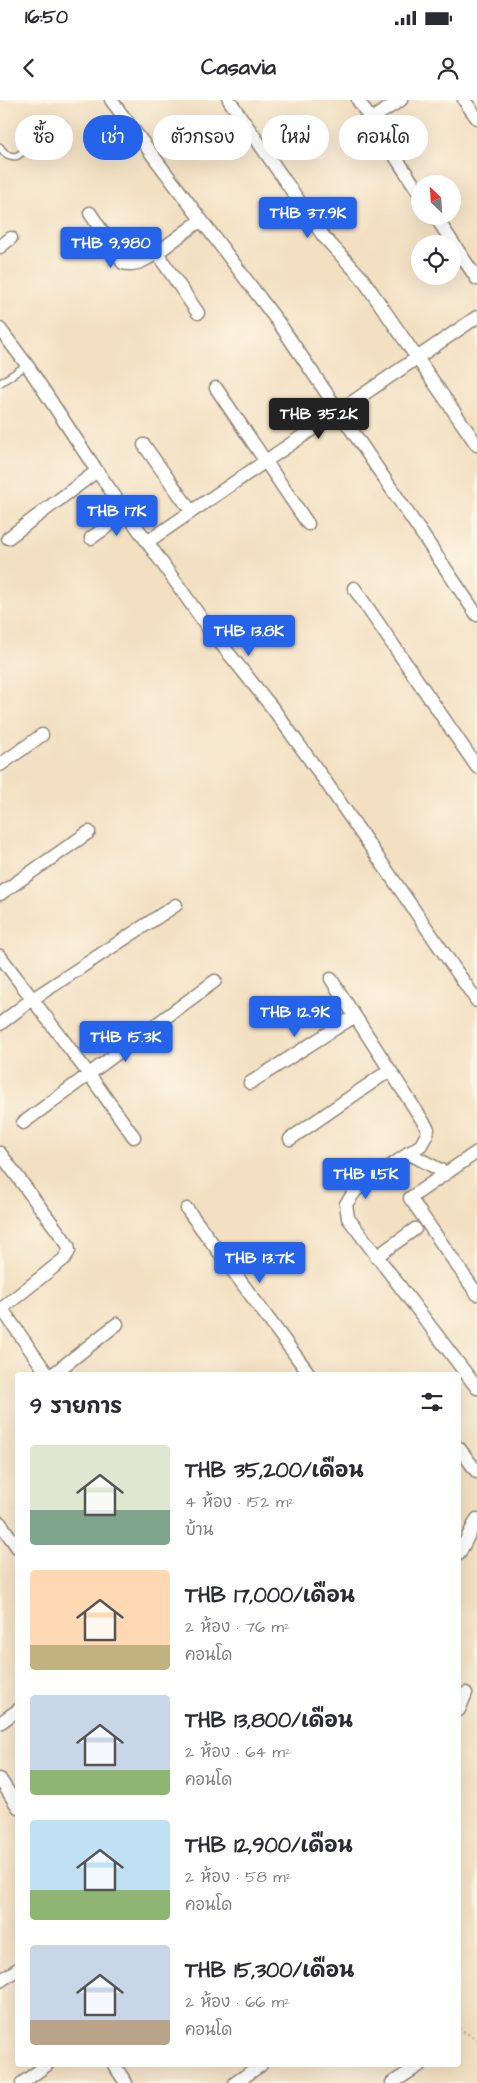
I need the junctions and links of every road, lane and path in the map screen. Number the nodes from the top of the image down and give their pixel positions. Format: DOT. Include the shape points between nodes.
graph roads {
  1 [pos="111,100"];
  2 [pos="229,100"];
  3 [pos="358,100"];
  4 [pos="401,100"];
  5 [pos="464,100"];
  6 [pos="368,115"];
  7 [pos="377,115"];
  8 [pos="477,118"];
  9 [pos="0,147"];
  10 [pos="15,156"];
  11 [pos="398,160"];
  12 [pos="411,180"];
  13 [pos="90,213"];
  14 [pos="201,220"];
  15 [pos="441,225"];
  16 [pos="11,238"];
  17 [pos="0,247"];
  18 [pos="157,253"];
  19 [pos="477,279"];
  20 [pos="198,313"];
  21 [pos="477,317"];
  22 [pos="0,329"];
  23 [pos="416,358"];
  24 [pos="27,365"];
  25 [pos="0,382"];
  26 [pos="216,388"];
  27 [pos="339,411"];
  28 [pos="144,444"];
  29 [pos="477,445"];
  30 [pos="264,461"];
  31 [pos="97,471"];
  32 [pos="191,511"];
  33 [pos="127,513"];
  34 [pos="308,524"];
  35 [pos="8,538"];
  36 [pos="91,538"];
  37 [pos="147,542"];
  38 [pos="354,588"];
  39 [pos="477,615"];
  40 [pos="42,735"];
  41 [pos="0,764"];
  42 [pos="477,767"];
  43 [pos="89,832"];
  44 [pos="0,894"];
  45 [pos="176,905"];
  46 [pos="0,956"];
  47 [pos="331,979"];
  48 [pos="215,981"];
  49 [pos="31,1000"];
  50 [pos="477,1001"];
  51 [pos="355,1016"];
  52 [pos="0,1024"];
  53 [pos="390,1070"];
  54 [pos="88,1073"];
  55 [pos="250,1083"];
  56 [pos="23,1123"];
  57 [pos="134,1137"];
  58 [pos="290,1139"];
  59 [pos="0,1152"];
  60 [pos="477,1152"];
  61 [pos="408,1154"];
  62 [pos="446,1173"];
  63 [pos="187,1209"];
  64 [pos="415,1230"];
  65 [pos="376,1257"];
  66 [pos="477,1294"];
  67 [pos="1,1309"];
  68 [pos="117,1324"];
  69 [pos="48,1372"];
  70 [pos="54,1372"];
  71 [pos="308,1372"];
  72 [pos="477,1388"];
  73 [pos="461,1451"];
  74 [pos="477,1472"];
  75 [pos="477,1520"];
  76 [pos="0,1523"];
  77 [pos="15,1544"];
  78 [pos="461,1550"];
  79 [pos="467,1693"];
  80 [pos="461,1706"];
  81 [pos="15,1712"];
  82 [pos="0,1723"];
  83 [pos="0,1779"];
  84 [pos="15,1802"];
  85 [pos="15,1971"];
  86 [pos="0,1981"];
  87 [pos="461,2030"];
  88 [pos="477,2039"];
  89 [pos="44,2067"];
  90 [pos="115,2067"];
  91 [pos="258,2067"];
  92 [pos="417,2067"];
  93 [pos="22,2083"];
  94 [pos="126,2083"];
  95 [pos="236,2083"];
  96 [pos="392,2083"];
  1 -- 14 [label="street"];
  2 -- 23 [label="street" via="310,219 357,272"];
  3 -- 6 [label="street"];
  4 -- 7 [label="street"];
  5 -- 8 [label="street"];
  9 -- 10 [label="lane" via="5,154"];
  11 -- 12 [label="street"];
  13 -- 18 [label="street" via="124,263 140,263"];
  14 -- 18 [label="street"];
  14 -- 27 [label="street" via="281,326"];
  15 -- 19 [label="street"];
  16 -- 17 [label="street"];
  18 -- 20 [label="street"];
  21 -- 23 [label="street"];
  22 -- 24 [label="street"];
  23 -- 27 [label="street"];
  23 -- 29 [label="street"];
  24 -- 25 [label="lane"];
  24 -- 31 [label="street"];
  26 -- 30 [label="street"];
  27 -- 30 [label="street"];
  27 -- 39 [label="street"];
  28 -- 32 [label="street"];
  30 -- 32 [label="street"];
  30 -- 34 [label="street"];
  31 -- 33 [label="street"];
  31 -- 35 [label="street"];
  32 -- 37 [label="street"];
  33 -- 36 [label="street"];
  33 -- 37 [label="street"];
  37 -- 50 [label="street" via="323,778"];
  38 -- 42 [label="street"];
  40 -- 41 [label="street"];
  43 -- 44 [label="street"];
  45 -- 49 [label="street"];
  46 -- 49 [label="street"];
  47 -- 51 [label="street"];
  48 -- 54 [label="street"];
  49 -- 52 [label="street"];
  49 -- 54 [label="street"];
  51 -- 53 [label="street"];
  51 -- 55 [label="street"];
  53 -- 58 [label="street"];
  53 -- 61 [label="street" via="428,1129 421,1144"];
  54 -- 56 [label="street"];
  54 -- 57 [label="street"];
  59 -- 67 [label="street" via="68,1244 69,1251 64,1259"];
  60 -- 62 [label="street"];
  61 -- 62 [label="street"];
  61 -- 65 [label="street" via="356,1190 346,1204 348,1218"];
  62 -- 66 [label="street" via="412,1196 410,1201"];
  63 -- 71 [label="street"];
  64 -- 65 [label="street"];
  65 -- 72 [label="street"];
  67 -- 69 [label="street"];
  68 -- 70 [label="street"];
  73 -- 74 [label="street"];
  75 -- 78 [label="street"];
  76 -- 77 [label="street"];
  79 -- 80 [label="street"];
  81 -- 82 [label="street"];
  83 -- 84 [label="street"];
  85 -- 86 [label="street"];
  87 -- 88 [label="path"];
  89 -- 93 [label="street"];
  90 -- 94 [label="street"];
  91 -- 95 [label="street"];
  92 -- 96 [label="street"];
}
